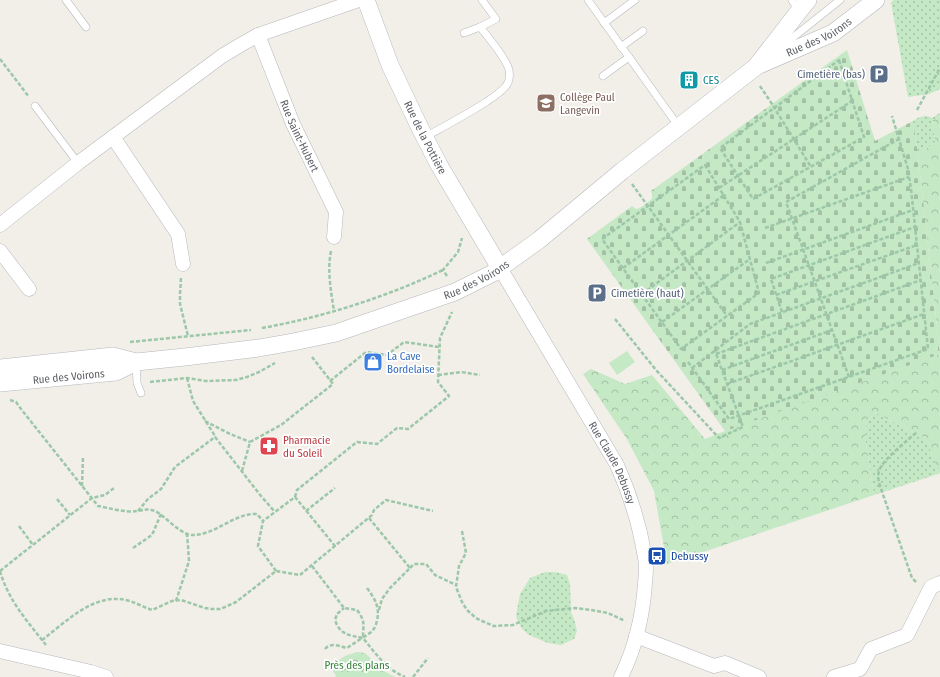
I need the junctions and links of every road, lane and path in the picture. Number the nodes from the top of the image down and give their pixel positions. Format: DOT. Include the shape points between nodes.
graph roads {
  1 [pos="66,0"];
  2 [pos="358,0"];
  3 [pos="366,0"];
  4 [pos="482,0"];
  5 [pos="588,0"];
  6 [pos="636,0"];
  7 [pos="840,0"];
  8 [pos="876,0"];
  9 [pos="800,4"];
  10 [pos="604,22"];
  11 [pos="86,27"];
  12 [pos="480,27"];
  13 [pos="643,31"];
  14 [pos="464,33"];
  15 [pos="258,35"];
  16 [pos="621,47"];
  17 [pos="628,57"];
  18 [pos="0,59"];
  19 [pos="940,68"];
  20 [pos="753,69"];
  21 [pos="603,76"];
  22 [pos="852,101"];
  23 [pos="35,106"];
  24 [pos="774,107"];
  25 [pos="917,110"];
  26 [pos="892,116"];
  27 [pos="679,127"];
  28 [pos="113,137"];
  29 [pos="425,137"];
  30 [pos="794,139"];
  31 [pos="899,139"];
  32 [pos="78,163"];
  33 [pos="811,167"];
  34 [pos="622,170"];
  35 [pos="738,176"];
  36 [pos="909,177"];
  37 [pos="719,188"];
  38 [pos="724,195"];
  39 [pos="648,206"];
  40 [pos="914,210"];
  41 [pos="792,218"];
  42 [pos="740,222"];
  43 [pos="0,225"];
  44 [pos="915,227"];
  45 [pos="477,228"];
  46 [pos="765,228"];
  47 [pos="669,235"];
  48 [pos="334,237"];
  49 [pos="917,245"];
  50 [pos="803,250"];
  51 [pos="0,251"];
  52 [pos="750,259"];
  53 [pos="687,261"];
  54 [pos="766,263"];
  55 [pos="919,263"];
  56 [pos="183,264"];
  57 [pos="809,265"];
  58 [pos="500,268"];
  59 [pos="623,268"];
  60 [pos="443,270"];
  61 [pos="921,280"];
  62 [pos="814,281"];
  63 [pos="29,289"];
  64 [pos="708,289"];
  65 [pos="455,292"];
  66 [pos="642,294"];
  67 [pos="776,295"];
  68 [pos="821,298"];
  69 [pos="334,312"];
  70 [pos="782,312"];
  71 [pos="826,314"];
  72 [pos="924,314"];
  73 [pos="727,316"];
  74 [pos="615,319"];
  75 [pos="662,322"];
  76 [pos="261,328"];
  77 [pos="255,330"];
  78 [pos="832,330"];
  79 [pos="188,336"];
  80 [pos="126,342"];
  81 [pos="293,342"];
  82 [pos="837,345"];
  83 [pos="439,347"];
  84 [pos="715,351"];
  85 [pos="716,354"];
  86 [pos="312,356"];
  87 [pos="136,362"];
  88 [pos="688,362"];
  89 [pos="0,368"];
  90 [pos="692,368"];
  91 [pos="722,370"];
  92 [pos="438,375"];
  93 [pos="480,375"];
  94 [pos="849,377"];
  95 [pos="187,378"];
  96 [pos="330,381"];
  97 [pos="0,383"];
  98 [pos="137,383"];
  99 [pos="727,384"];
  100 [pos="141,393"];
  101 [pos="6,399"];
  102 [pos="738,415"];
  103 [pos="205,421"];
  104 [pos="917,432"];
  105 [pos="215,437"];
  106 [pos="250,442"];
  107 [pos="83,456"];
  108 [pos="242,471"];
  109 [pos="82,486"];
  110 [pos="114,488"];
  111 [pos="334,488"];
  112 [pos="295,496"];
  113 [pos="92,498"];
  114 [pos="57,499"];
  115 [pos="138,511"];
  116 [pos="306,511"];
  117 [pos="433,511"];
  118 [pos="275,512"];
  119 [pos="161,514"];
  120 [pos="70,515"];
  121 [pos="368,518"];
  122 [pos="263,521"];
  123 [pos="19,526"];
  124 [pos="462,531"];
  125 [pos="187,534"];
  126 [pos="33,545"];
  127 [pos="335,546"];
  128 [pos="134,548"];
  129 [pos="312,566"];
  130 [pos="410,568"];
  131 [pos="276,570"];
  132 [pos="0,571"];
  133 [pos="940,584"];
  134 [pos="456,585"];
  135 [pos="367,588"];
  136 [pos="927,595"];
  137 [pos="176,601"];
  138 [pos="344,608"];
  139 [pos="379,610"];
  140 [pos="637,632"];
  141 [pos="363,638"];
  142 [pos="42,640"];
  143 [pos="48,647"];
  144 [pos="325,649"];
  145 [pos="0,651"];
  146 [pos="428,658"];
  147 [pos="106,677"];
  148 [pos="405,677"];
  149 [pos="413,677"];
  150 [pos="621,677"];
  151 [pos="759,677"];
  152 [pos="834,677"];
  1 -- 11 [label="lane"];
  2 -- 15 [label="street"];
  3 -- 29 [label="street, Rue de la Pottière" via="390,65"];
  4 -- 12 [label="lane" via="496,19"];
  5 -- 10 [label="lane"];
  6 -- 10 [label="lane"];
  7 -- 20 [label="lane"];
  8 -- 20 [label="street, Rue des Voirons" via="833,33"];
  9 -- 20 [label="street, Rue des Voirons"];
  10 -- 16 [label="lane"];
  12 -- 14 [label="lane"];
  12 -- 29 [label="lane" via="506,62 509,71 508,84 494,97"];
  13 -- 16 [label="lane"];
  15 -- 28 [label="street" via="222,56"];
  15 -- 48 [label="street, Rue Saint-Hubert" via="293,124 336,212"];
  16 -- 17 [label="lane"];
  17 -- 21 [label="lane"];
  17 -- 27 [label="lane"];
  18 -- 23 [label="path"];
  19 -- 25 [label="path"];
  20 -- 24 [label="path"];
  20 -- 27 [label="street, Rue des Voirons"];
  22 -- 24 [label="path" via="839,60"];
  22 -- 30 [label="path"];
  22 -- 33 [label="path" via="864,137"];
  23 -- 32 [label="lane"];
  24 -- 30 [label="path"];
  24 -- 35 [label="path" via="720,148"];
  26 -- 31 [label="path"];
  27 -- 34 [label="street, Rue des Voirons"];
  28 -- 32 [label="street"];
  28 -- 56 [label="street" via="178,234"];
  29 -- 45 [label="street, Rue de la Pottière"];
  30 -- 33 [label="path"];
  30 -- 35 [label="path"];
  31 -- 36 [label="path"];
  31 -- 41 [label="path" via="786,202"];
  32 -- 43 [label="street"];
  33 -- 35 [label="path" via="753,199"];
  34 -- 39 [label="path"];
  34 -- 58 [label="street, Rue des Voirons" via="539,240"];
  35 -- 37 [label="path"];
  36 -- 40 [label="path"];
  36 -- 41 [label="path"];
  37 -- 38 [label="path"];
  37 -- 39 [label="path" via="704,165"];
  38 -- 42 [label="path"];
  38 -- 47 [label="path"];
  39 -- 47 [label="path"];
  39 -- 59 [label="path" via="602,239"];
  40 -- 44 [label="path"];
  40 -- 50 [label="path"];
  41 -- 46 [label="path"];
  41 -- 50 [label="path"];
  42 -- 52 [label="path"];
  42 -- 53 [label="path"];
  44 -- 49 [label="path"];
  44 -- 57 [label="path"];
  45 -- 58 [label="street, Rue de la Pottière"];
  45 -- 60 [label="path" via="463,236 458,252"];
  47 -- 53 [label="path"];
  47 -- 59 [label="path"];
  48 -- 69 [label="path" via="329,272"];
  49 -- 55 [label="path"];
  49 -- 62 [label="path"];
  50 -- 54 [label="path"];
  50 -- 57 [label="path"];
  51 -- 63 [label="street"];
  52 -- 64 [label="path"];
  52 -- 73 [label="path" via="759,293"];
  53 -- 64 [label="path"];
  53 -- 66 [label="path"];
  55 -- 61 [label="path"];
  55 -- 68 [label="path"];
  56 -- 79 [label="path" via="180,304"];
  57 -- 62 [label="path"];
  57 -- 67 [label="path" via="771,279"];
  58 -- 65 [label="street, Rue des Voirons"];
  58 -- 140 [label="street, Rue Claude Debussy" via="617,465 627,487 646,558 645,590"];
  59 -- 66 [label="path"];
  60 -- 65 [label="path"];
  60 -- 69 [label="path" via="404,288"];
  61 -- 71 [label="path"];
  61 -- 72 [label="path"];
  62 -- 67 [label="path"];
  62 -- 68 [label="path"];
  64 -- 73 [label="path"];
  64 -- 75 [label="path"];
  65 -- 81 [label="street, Rue des Voirons" via="336,333"];
  65 -- 83 [label="path" via="461,307 451,313 440,338"];
  66 -- 75 [label="path"];
  67 -- 70 [label="path"];
  68 -- 70 [label="path"];
  68 -- 71 [label="path"];
  69 -- 76 [label="path"];
  70 -- 84 [label="path" via="750,324"];
  71 -- 78 [label="path"];
  71 -- 85 [label="path"];
  72 -- 82 [label="path"];
  72 -- 94 [label="path" via="928,349"];
  73 -- 75 [label="path" via="681,349"];
  74 -- 102 [label="path" via="656,370 719,438 743,427"];
  77 -- 79 [label="path"];
  78 -- 82 [label="path"];
  78 -- 91 [label="path"];
  79 -- 80 [label="path"];
  81 -- 87 [label="street, Rue des Voirons"];
  81 -- 95 [label="path" via="277,362 247,377 206,381"];
  82 -- 94 [label="path"];
  82 -- 99 [label="path"];
  83 -- 92 [label="path"];
  83 -- 96 [label="path" via="404,342 387,356 366,352"];
  84 -- 85 [label="path"];
  84 -- 90 [label="path"];
  85 -- 91 [label="path"];
  86 -- 96 [label="path"];
  87 -- 89 [label="street, Rue des Voirons" via="113,356"];
  87 -- 97 [label="street, Rue des Voirons" via="116,372"];
  87 -- 98 [label="lane"];
  88 -- 90 [label="path"];
  90 -- 102 [label="path" via="729,418"];
  91 -- 99 [label="path"];
  92 -- 93 [label="path" via="461,372"];
  92 -- 112 [label="path" via="438,382 449,396 408,429 397,428 377,444 357,442 297,490"];
  94 -- 102 [label="path"];
  95 -- 98 [label="path"];
  95 -- 103 [label="path" via="193,401"];
  96 -- 106 [label="path" via="332,384 280,425"];
  98 -- 100 [label="lane"];
  99 -- 102 [label="path"];
  101 -- 109 [label="path" via="16,402"];
  103 -- 105 [label="path"];
  103 -- 106 [label="path"];
  104 -- 136 [label="path" via="885,461 878,476 912,578"];
  105 -- 108 [label="path"];
  105 -- 115 [label="path" via="175,467 161,489"];
  106 -- 108 [label="path"];
  107 -- 109 [label="path"];
  108 -- 118 [label="path"];
  109 -- 113 [label="path"];
  110 -- 113 [label="path" via="104,495"];
  111 -- 116 [label="path"];
  112 -- 116 [label="path"];
  112 -- 118 [label="path"];
  113 -- 115 [label="path" via="98,506"];
  113 -- 120 [label="path"];
  114 -- 120 [label="path"];
  115 -- 119 [label="path" via="150,509"];
  116 -- 127 [label="path"];
  117 -- 121 [label="path" via="386,500"];
  118 -- 122 [label="path"];
  119 -- 125 [label="path"];
  119 -- 128 [label="path" via="152,535"];
  120 -- 126 [label="path"];
  121 -- 127 [label="path"];
  121 -- 130 [label="path"];
  122 -- 125 [label="path" via="257,514 250,514 204,534"];
  122 -- 131 [label="path" via="258,546"];
  123 -- 126 [label="path"];
  124 -- 134 [label="path" via="466,553 459,566"];
  125 -- 137 [label="path" via="189,561"];
  126 -- 132 [label="path"];
  127 -- 129 [label="path"];
  129 -- 131 [label="path" via="300,575"];
  129 -- 138 [label="path"];
  130 -- 134 [label="path" via="414,564 426,564 435,575"];
  130 -- 139 [label="path" via="390,588 382,599"];
  131 -- 137 [label="path" via="236,602 225,607 212,609 186,601"];
  132 -- 142 [label="path" via="14,603"];
  133 -- 136 [label="street" via="931,587"];
  134 -- 140 [label="path" via="467,610 476,618 494,626 513,625 546,612 574,608 608,613"];
  135 -- 139 [label="path"];
  136 -- 152 [label="street" via="907,636 871,649 860,669"];
  137 -- 142 [label="path" via="152,610 126,600 103,600 86,607"];
  138 -- 141 [label="path" via="357,610 362,617"];
  138 -- 141 [label="path" via="335,620 336,624 346,634"];
  139 -- 141 [label="path" via="373,630"];
  140 -- 150 [label="street, Rue Claude Debussy" via="629,662"];
  140 -- 151 [label="street" via="714,666 725,664"];
  141 -- 144 [label="path" via="347,648 332,644"];
  141 -- 148 [label="path" via="391,670"];
  142 -- 143 [label="path"];
  145 -- 147 [label="street"];
  146 -- 149 [label="path"];
}
